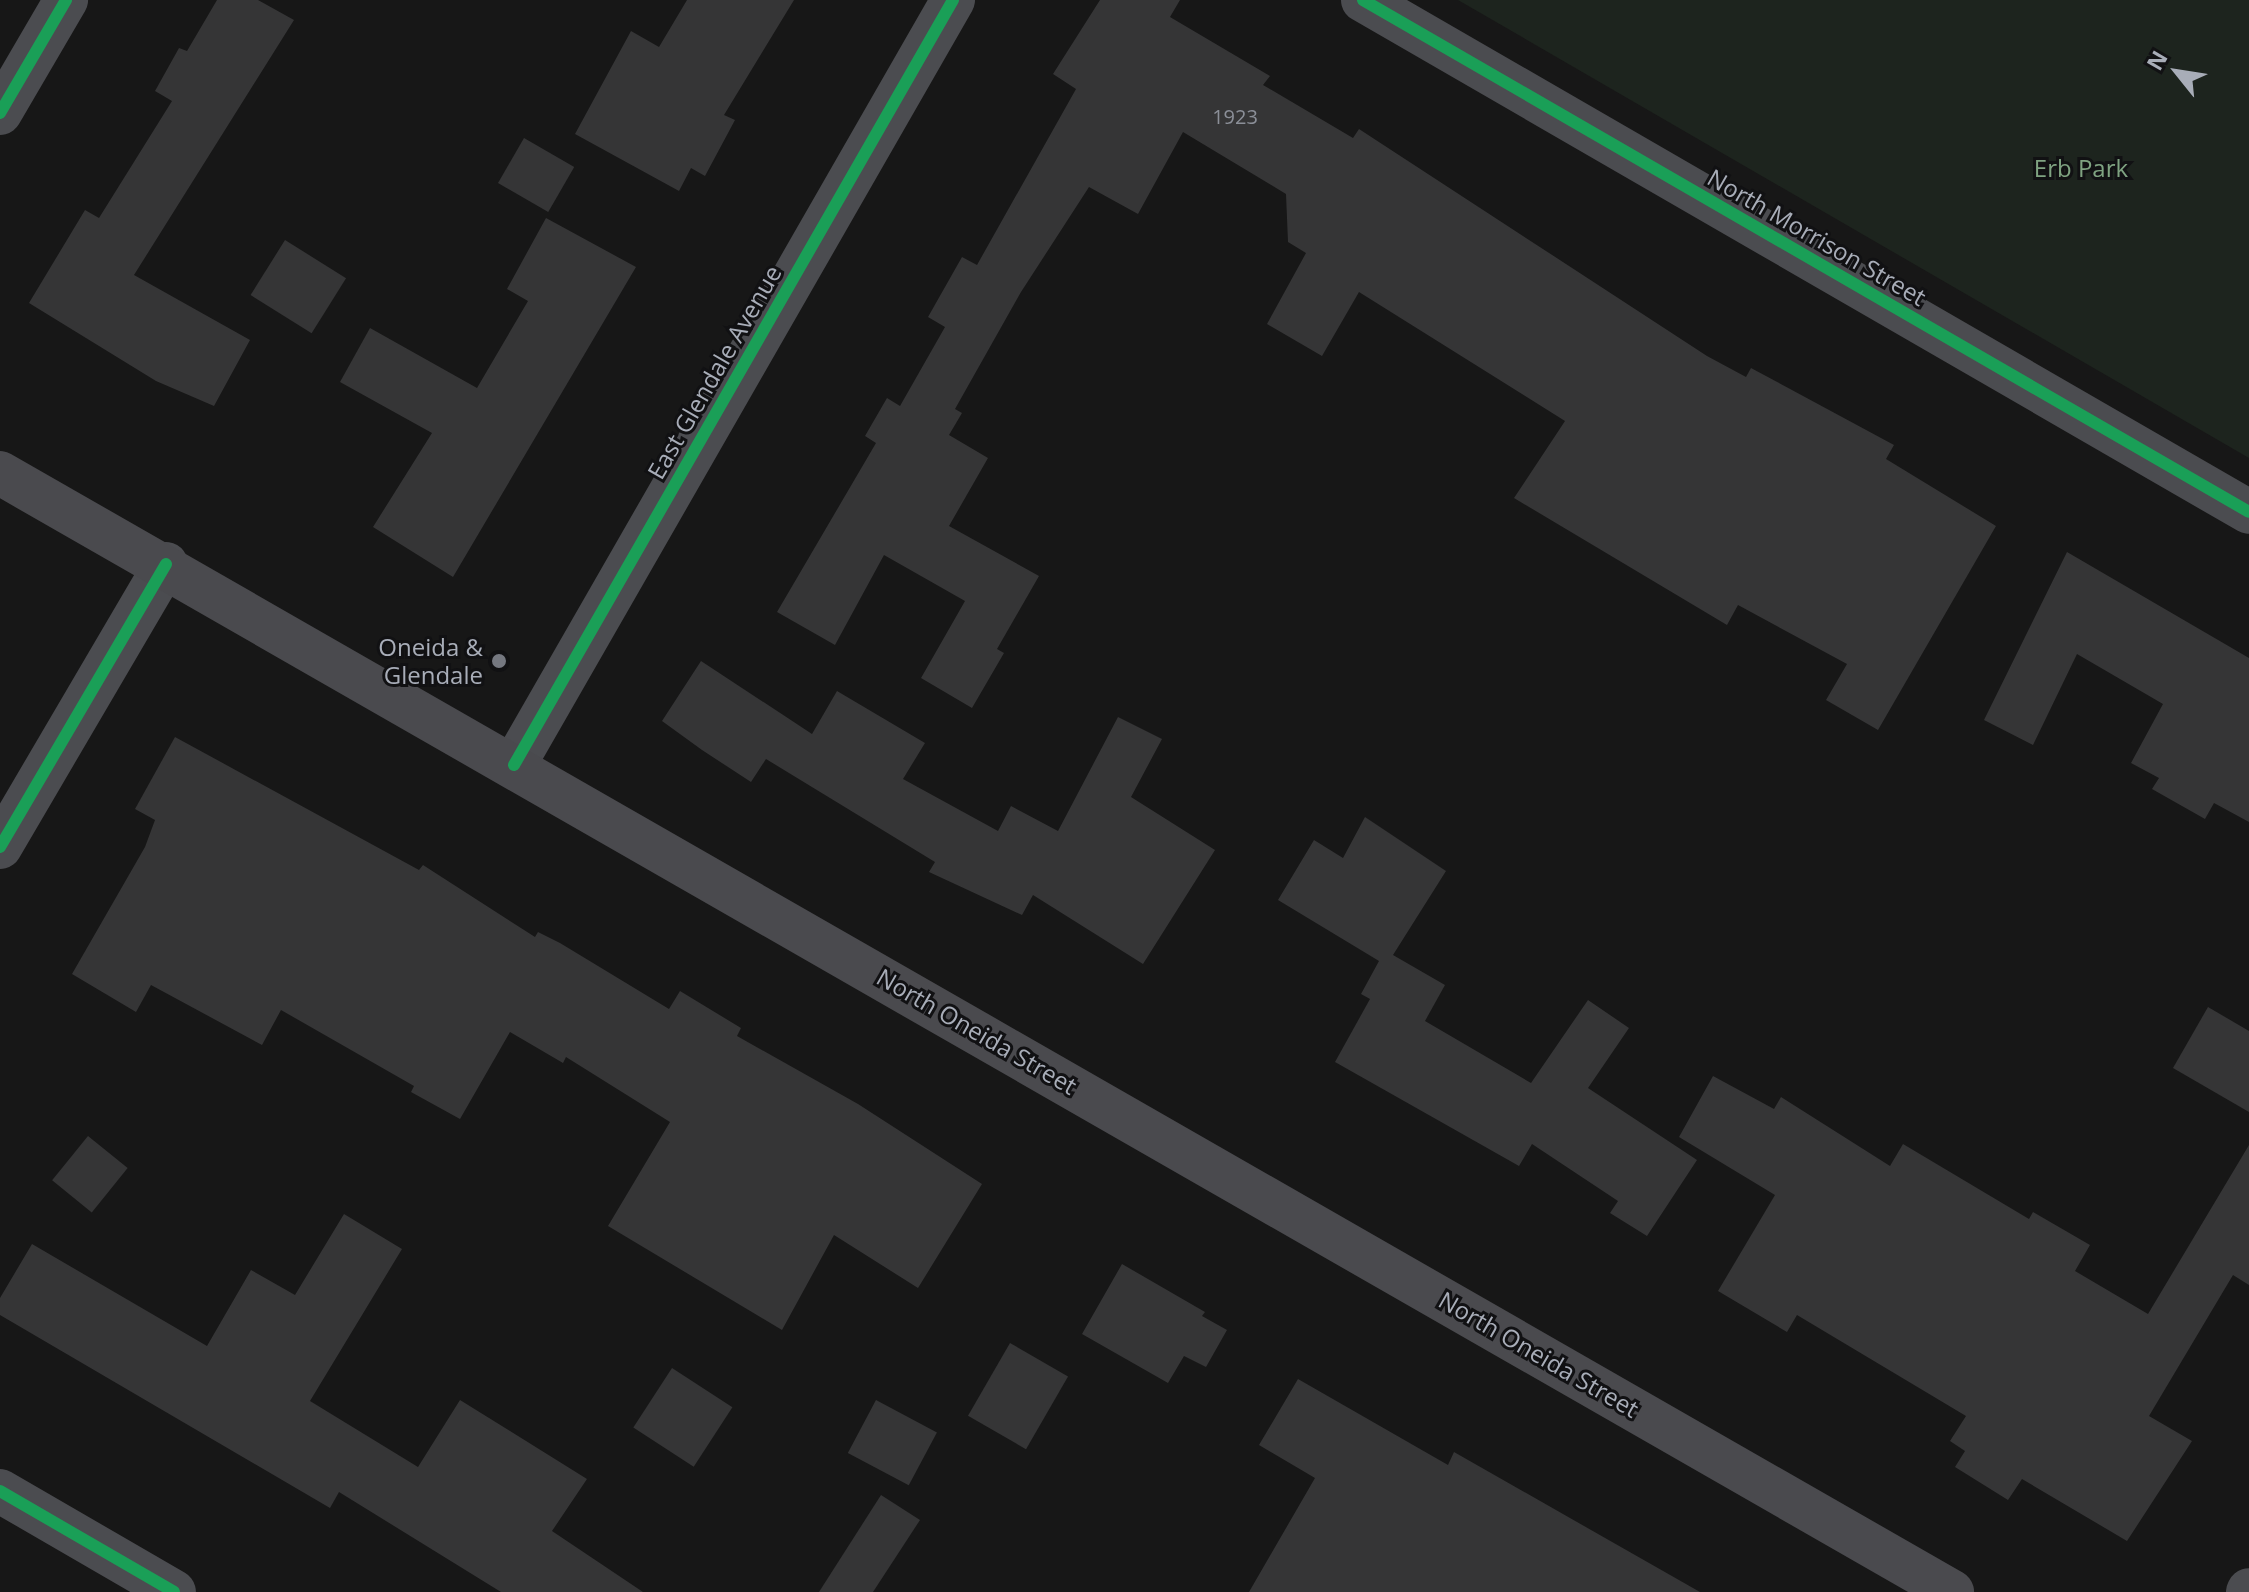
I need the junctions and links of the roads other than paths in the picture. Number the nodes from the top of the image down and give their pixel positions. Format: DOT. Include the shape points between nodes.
graph roads {
  1 [pos="66,0"];
  2 [pos="953,0"];
  3 [pos="1363,0"];
  4 [pos="0,113"];
  5 [pos="0,473"];
  6 [pos="2249,512"];
  7 [pos="166,564"];
  8 [pos="514,765"];
  9 [pos="0,847"];
  10 [pos="0,1491"];
  11 [pos="174,1592"];
  12 [pos="1952,1592"];
  1 -- 4 [label="street"];
  2 -- 8 [label="street, East Glendale Avenue"];
  3 -- 6 [label="street, North Morrison Street"];
  5 -- 7 [label="main road, North Oneida Street"];
  7 -- 8 [label="main road, North Oneida Street"];
  7 -- 9 [label="street"];
  8 -- 12 [label="main road, North Oneida Street"];
  10 -- 11 [label="street"];
}
